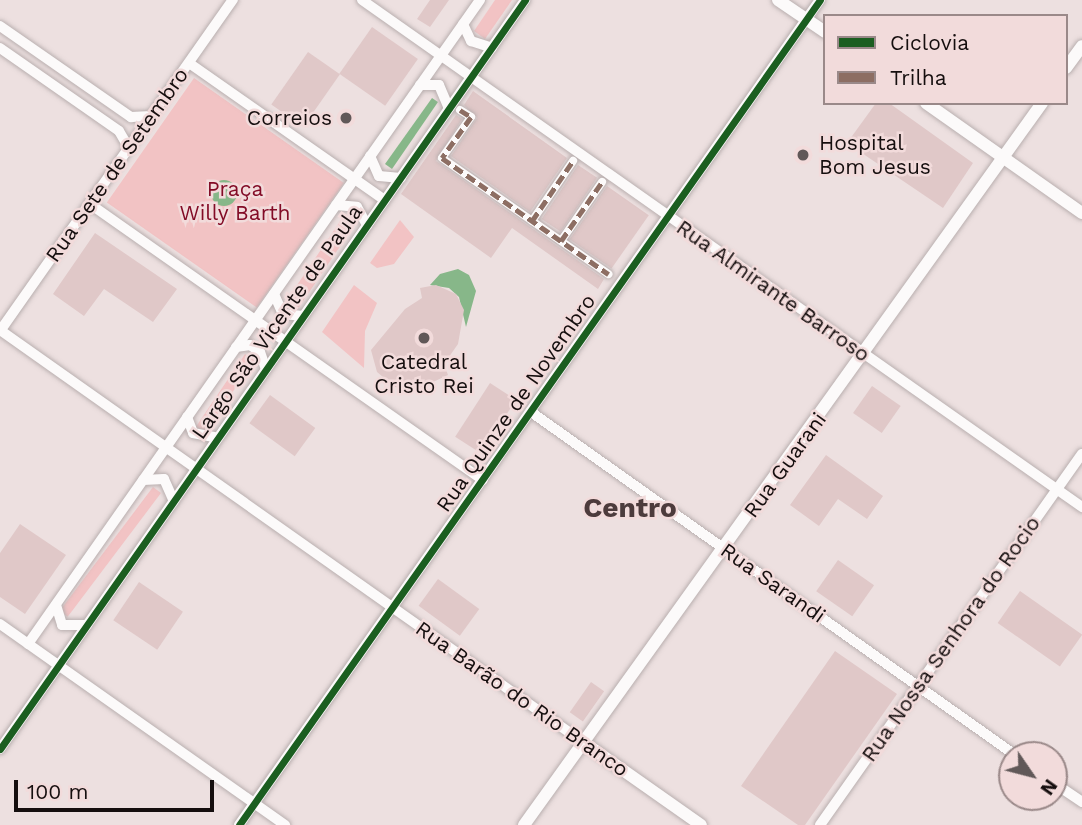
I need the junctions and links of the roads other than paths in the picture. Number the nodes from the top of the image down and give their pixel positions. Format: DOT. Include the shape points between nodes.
graph roads {
  1 [pos="233,0"];
  2 [pos="362,0"];
  3 [pos="480,0"];
  4 [pos="525,0"];
  5 [pos="778,0"];
  6 [pos="820,0"];
  7 [pos="807,20"];
  8 [pos="463,24"];
  9 [pos="0,26"];
  10 [pos="823,31"];
  11 [pos="1082,46"];
  12 [pos="0,48"];
  13 [pos="492,48"];
  14 [pos="441,56"];
  15 [pos="189,63"];
  16 [pos="1068,65"];
  17 [pos="471,77"];
  18 [pos="420,86"];
  19 [pos="929,105"];
  20 [pos="1041,105"];
  21 [pos="455,109"];
  22 [pos="122,111"];
  23 [pos="151,116"];
  24 [pos="112,126"];
  25 [pos="129,148"];
  26 [pos="370,156"];
  27 [pos="1004,158"];
  28 [pos="573,161"];
  29 [pos="355,178"];
  30 [pos="401,178"];
  31 [pos="602,182"];
  32 [pos="385,200"];
  33 [pos="90,204"];
  34 [pos="336,205"];
  35 [pos="1082,213"];
  36 [pos="668,217"];
  37 [pos="532,221"];
  38 [pos="367,226"];
  39 [pos="561,241"];
  40 [pos="608,274"];
  41 [pos="274,294"];
  42 [pos="303,316"];
  43 [pos="256,320"];
  44 [pos="0,331"];
  45 [pos="286,341"];
  46 [pos="236,347"];
  47 [pos="864,356"];
  48 [pos="266,369"];
  49 [pos="531,412"];
  50 [pos="187,417"];
  51 [pos="218,438"];
  52 [pos="166,448"];
  53 [pos="1082,454"];
  54 [pos="196,469"];
  55 [pos="144,480"];
  56 [pos="483,480"];
  57 [pos="1057,489"];
  58 [pos="174,500"];
  59 [pos="1082,507"];
  60 [pos="724,549"];
  61 [pos="56,605"];
  62 [pos="392,608"];
  63 [pos="0,624"];
  64 [pos="87,625"];
  65 [pos="28,643"];
  66 [pos="58,665"];
  67 [pos="918,686"];
  68 [pos="583,742"];
  69 [pos="998,743"];
  70 [pos="0,749"];
  71 [pos="254,803"];
  72 [pos="239,825"];
  73 [pos="285,825"];
  74 [pos="524,825"];
  75 [pos="701,825"];
  76 [pos="820,825"];
  1 -- 15 [label="street, Rua Sete de Setembro"];
  2 -- 14 [label="street, Rua Almirante Barroso"];
  3 -- 8 [label="street, Largo São Vicente de Paula"];
  4 -- 13 [label="street, Largo São Vicente de Paula"];
  5 -- 7 [label="street"];
  6 -- 7 [label="street, Rua Quinze de Novembro"];
  7 -- 10 [label="street"];
  7 -- 36 [label="street, Rua Quinze de Novembro"];
  8 -- 13 [label="street" via="471,41"];
  8 -- 14 [label="street, Largo São Vicente de Paula"];
  9 -- 22 [label="street"];
  11 -- 16 [label="street"];
  12 -- 24 [label="street"];
  13 -- 17 [label="street, Largo São Vicente de Paula"];
  14 -- 17 [label="street, Rua Almirante Barroso"];
  14 -- 18 [label="street, Largo São Vicente de Paula"];
  15 -- 23 [label="street, Rua Sete de Setembro"];
  15 -- 29 [label="street"];
  17 -- 21 [label="street, Largo São Vicente de Paula"];
  17 -- 36 [label="street, Rua Almirante Barroso"];
  18 -- 21 [label="street" via="443,88"];
  18 -- 26 [label="street, Largo São Vicente de Paula"];
  19 -- 27 [label="street"];
  20 -- 27 [label="street, Rua Guarani"];
  21 -- 30 [label="street, Largo São Vicente de Paula"];
  21 -- 37 [label="street" via="471,117 442,158"];
  22 -- 23 [label="street" via="140,119"];
  22 -- 24 [label="street" via="121,119"];
  23 -- 25 [label="street, Rua Sete de Setembro"];
  24 -- 25 [label="street"];
  25 -- 33 [label="street, Rua Sete de Setembro"];
  26 -- 29 [label="street, Largo São Vicente de Paula"];
  26 -- 30 [label="street" via="379,176"];
  27 -- 35 [label="street"];
  27 -- 47 [label="street, Rua Guarani"];
  28 -- 37 [label="street"];
  29 -- 32 [label="street"];
  29 -- 34 [label="street, Largo São Vicente de Paula"];
  30 -- 32 [label="street, Largo São Vicente de Paula"];
  31 -- 39 [label="street"];
  32 -- 38 [label="street, Largo São Vicente de Paula"];
  33 -- 43 [label="street"];
  33 -- 44 [label="street, Rua Sete de Setembro"];
  34 -- 38 [label="street, Largo São Vicente de Paula" via="357,207"];
  34 -- 41 [label="street, Largo São Vicente de Paula"];
  36 -- 47 [label="street, Rua Almirante Barroso"];
  36 -- 49 [label="street, Rua Quinze de Novembro"];
  37 -- 39 [label="street"];
  38 -- 42 [label="street, Largo São Vicente de Paula"];
  39 -- 40 [label="street"];
  41 -- 42 [label="street, Largo São Vicente de Paula" via="283,314"];
  41 -- 43 [label="street, Largo São Vicente de Paula"];
  42 -- 45 [label="street, Largo São Vicente de Paula"];
  43 -- 45 [label="street"];
  43 -- 46 [label="street, Largo São Vicente de Paula"];
  44 -- 52 [label="street, Rua Barão do Rio Branco"];
  45 -- 48 [label="street, Largo São Vicente de Paula"];
  45 -- 56 [label="street"];
  46 -- 48 [label="street, Largo São Vicente de Paula" via="257,349"];
  46 -- 50 [label="street, Largo São Vicente de Paula"];
  47 -- 57 [label="street, Rua Almirante Barroso"];
  47 -- 60 [label="street, Rua Guarani"];
  48 -- 51 [label="street, Largo São Vicente de Paula"];
  49 -- 56 [label="street, Rua Quinze de Novembro"];
  49 -- 60 [label="street, Rua Sarandi"];
  50 -- 51 [label="street, Largo São Vicente de Paula" via="193,433"];
  50 -- 52 [label="street, Largo São Vicente de Paula"];
  51 -- 54 [label="street, Largo São Vicente de Paula"];
  52 -- 54 [label="street, Rua Barão do Rio Branco"];
  52 -- 55 [label="street, Largo São Vicente de Paula"];
  53 -- 57 [label="street, Rua Nossa Senhora do Rocio"];
  54 -- 58 [label="street, Largo São Vicente de Paula"];
  54 -- 62 [label="street, Rua Barão do Rio Branco"];
  55 -- 58 [label="street" via="164,479"];
  55 -- 61 [label="street, Largo São Vicente de Paula"];
  56 -- 62 [label="street, Rua Quinze de Novembro"];
  57 -- 59 [label="street, Rua Almirante Barroso"];
  57 -- 67 [label="street, Rua Nossa Senhora do Rocio"];
  58 -- 64 [label="street, Largo São Vicente de Paula"];
  60 -- 67 [label="street, Rua Sarandi"];
  60 -- 68 [label="street, Rua Guarani"];
  61 -- 64 [label="street" via="62,625"];
  61 -- 65 [label="street, Largo São Vicente de Paula"];
  62 -- 68 [label="street, Rua Barão do Rio Branco"];
  62 -- 71 [label="street, Rua Quinze de Novembro"];
  63 -- 65 [label="street"];
  64 -- 66 [label="street, Largo São Vicente de Paula"];
  65 -- 66 [label="street"];
  66 -- 70 [label="street, Largo São Vicente de Paula"];
  66 -- 71 [label="street"];
  67 -- 69 [label="street, Rua Sarandi"];
  67 -- 76 [label="street, Rua Nossa Senhora do Rocio"];
  68 -- 74 [label="street, Rua Guarani"];
  68 -- 75 [label="street, Rua Barão do Rio Branco"];
  71 -- 72 [label="street, Rua Quinze de Novembro"];
  71 -- 73 [label="street"];
}
